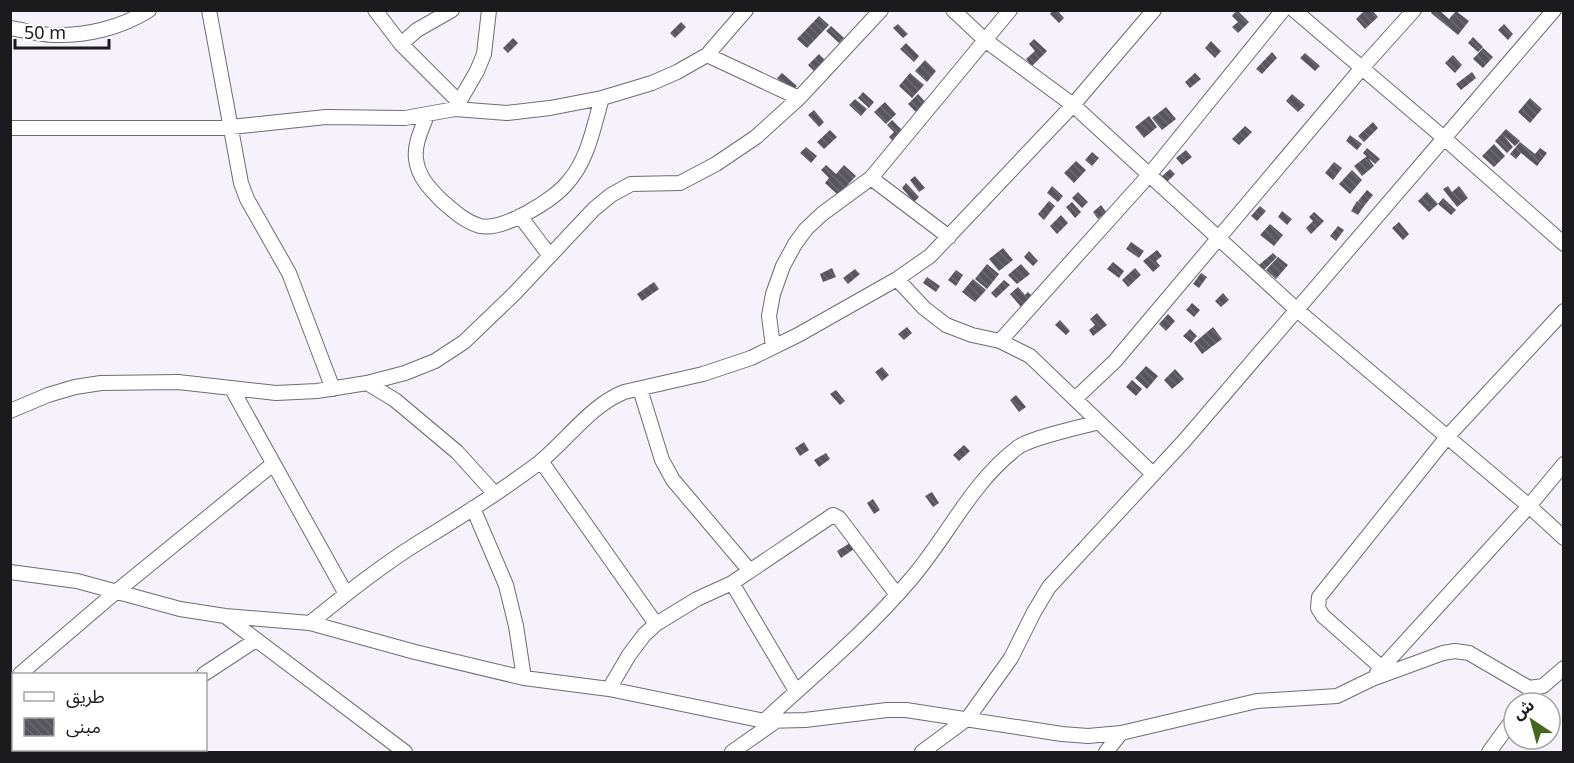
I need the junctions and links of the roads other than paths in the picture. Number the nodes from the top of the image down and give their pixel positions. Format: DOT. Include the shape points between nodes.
graph roads {
  1 [pos="149,10"];
  2 [pos="209,10"];
  3 [pos="375,10"];
  4 [pos="453,10"];
  5 [pos="489,10"];
  6 [pos="746,10"];
  7 [pos="881,10"];
  8 [pos="952,10"];
  9 [pos="1010,10"];
  10 [pos="1154,10"];
  11 [pos="1283,10"];
  12 [pos="1294,10"];
  13 [pos="1414,10"];
  14 [pos="1554,10"];
  15 [pos="10,28"];
  16 [pos="986,40"];
  17 [pos="401,44"];
  18 [pos="706,55"];
  19 [pos="1361,69"];
  20 [pos="602,98"];
  21 [pos="799,98"];
  22 [pos="1073,105"];
  23 [pos="457,106"];
  24 [pos="427,115"];
  25 [pos="231,127"];
  26 [pos="10,128"];
  27 [pos="1444,138"];
  28 [pos="1150,174"];
  29 [pos="871,178"];
  30 [pos="520,216"];
  31 [pos="949,237"];
  32 [pos="1217,239"];
  33 [pos="1563,244"];
  34 [pos="550,256"];
  35 [pos="897,279"];
  36 [pos="1297,310"];
  37 [pos="1563,311"];
  38 [pos="1000,341"];
  39 [pos="773,347"];
  40 [pos="367,383"];
  41 [pos="333,388"];
  42 [pos="640,388"];
  43 [pos="232,389"];
  44 [pos="1075,399"];
  45 [pos="10,411"];
  46 [pos="1099,422"];
  47 [pos="1447,437"];
  48 [pos="541,461"];
  49 [pos="273,464"];
  50 [pos="1563,464"];
  51 [pos="1153,474"];
  52 [pos="495,494"];
  53 [pos="1529,506"];
  54 [pos="473,508"];
  55 [pos="1563,538"];
  56 [pos="750,571"];
  57 [pos="10,572"];
  58 [pos="732,583"];
  59 [pos="117,591"];
  60 [pos="346,594"];
  61 [pos="897,595"];
  62 [pos="225,616"];
  63 [pos="310,623"];
  64 [pos="656,624"];
  65 [pos="256,640"];
  66 [pos="1382,668"];
  67 [pos="1563,668"];
  68 [pos="22,673"];
  69 [pos="207,673"];
  70 [pos="524,678"];
  71 [pos="1372,679"];
  72 [pos="1536,688"];
  73 [pos="609,689"];
  74 [pos="796,691"];
  75 [pos="1534,691"];
  76 [pos="968,718"];
  77 [pos="770,721"];
  78 [pos="1121,733"];
  79 [pos="1502,735"];
  80 [pos="396,750"];
  81 [pos="732,753"];
  82 [pos="922,753"];
  83 [pos="1106,753"];
  84 [pos="1489,753"];
  1 -- 15 [label="street" via="121,25 90,33 51,35"];
  2 -- 25 [label="street"];
  3 -- 17 [label="street"];
  4 -- 17 [label="street"];
  5 -- 23 [label="street" via="484,54"];
  6 -- 18 [label="street"];
  7 -- 21 [label="street"];
  8 -- 16 [label="street"];
  9 -- 16 [label="street"];
  10 -- 22 [label="street"];
  11 -- 28 [label="street"];
  12 -- 19 [label="street"];
  13 -- 19 [label="street"];
  14 -- 27 [label="street"];
  16 -- 22 [label="street"];
  16 -- 29 [label="street"];
  17 -- 23 [label="street"];
  18 -- 20 [label="street" via="652,83"];
  18 -- 21 [label="street"];
  19 -- 27 [label="street"];
  19 -- 32 [label="street"];
  20 -- 23 [label="street" via="507,113"];
  20 -- 30 [label="street" via="570,181"];
  21 -- 34 [label="street" via="756,137 680,183 626,185 594,209"];
  22 -- 28 [label="street"];
  22 -- 31 [label="street"];
  23 -- 24 [label="street"];
  24 -- 25 [label="street" via="326,117"];
  24 -- 30 [label="street" via="416,158 429,189 463,218 481,226 498,225"];
  25 -- 26 [label="street"];
  25 -- 41 [label="street" via="244,191 289,273"];
  27 -- 33 [label="street"];
  27 -- 36 [label="street"];
  28 -- 32 [label="street"];
  28 -- 38 [label="street"];
  29 -- 31 [label="street"];
  29 -- 39 [label="street" via="822,214 795,244 773,294 769,316"];
  30 -- 34 [label="street"];
  31 -- 35 [label="street"];
  32 -- 36 [label="street"];
  32 -- 44 [label="street" via="1115,361"];
  34 -- 40 [label="street" via="464,342 435,361"];
  35 -- 38 [label="street" via="946,325"];
  35 -- 39 [label="street"];
  36 -- 47 [label="street"];
  36 -- 51 [label="street"];
  37 -- 47 [label="street"];
  38 -- 44 [label="street" via="1030,356"];
  39 -- 42 [label="street" via="703,374"];
  40 -- 41 [label="street"];
  40 -- 52 [label="street" via="457,452"];
  41 -- 43 [label="street" via="276,393"];
  42 -- 48 [label="street" via="602,404"];
  42 -- 56 [label="street" via="662,460 673,480"];
  43 -- 45 [label="street" via="178,381 101,383 48,395"];
  43 -- 49 [label="street"];
  44 -- 46 [label="street"];
  46 -- 51 [label="street"];
  46 -- 61 [label="street" via="1019,446 977,488"];
  47 -- 53 [label="street"];
  47 -- 66 [label="street" via="1319,597 1318,608 1323,616"];
  48 -- 52 [label="street"];
  48 -- 64 [label="street"];
  49 -- 59 [label="street"];
  49 -- 60 [label="street"];
  50 -- 53 [label="street"];
  51 -- 76 [label="street" via="1049,587 1011,658"];
  52 -- 54 [label="street"];
  53 -- 55 [label="street"];
  53 -- 66 [label="street"];
  54 -- 60 [label="street"];
  54 -- 70 [label="street" via="506,585"];
  56 -- 58 [label="street"];
  56 -- 61 [label="street" via="833,515"];
  57 -- 59 [label="street"];
  58 -- 64 [label="street"];
  58 -- 74 [label="street"];
  59 -- 62 [label="street" via="180,609"];
  59 -- 68 [label="street"];
  60 -- 63 [label="street"];
  61 -- 74 [label="street"];
  62 -- 63 [label="street"];
  62 -- 65 [label="street"];
  63 -- 70 [label="street"];
  64 -- 73 [label="street" via="629,655"];
  65 -- 69 [label="street"];
  65 -- 80 [label="street"];
  66 -- 71 [label="street"];
  67 -- 72 [label="street"];
  70 -- 73 [label="street"];
  71 -- 72 [label="street" via="1455,651 1469,653 1529,688"];
  71 -- 78 [label="street" via="1337,696 1257,700"];
  72 -- 75 [label="street"];
  73 -- 77 [label="street"];
  74 -- 77 [label="street"];
  76 -- 77 [label="street" via="887,710"];
  76 -- 78 [label="street" via="1062,734"];
  76 -- 82 [label="street"];
  77 -- 81 [label="street"];
  78 -- 83 [label="street"];
  79 -- 84 [label="street"];
}
